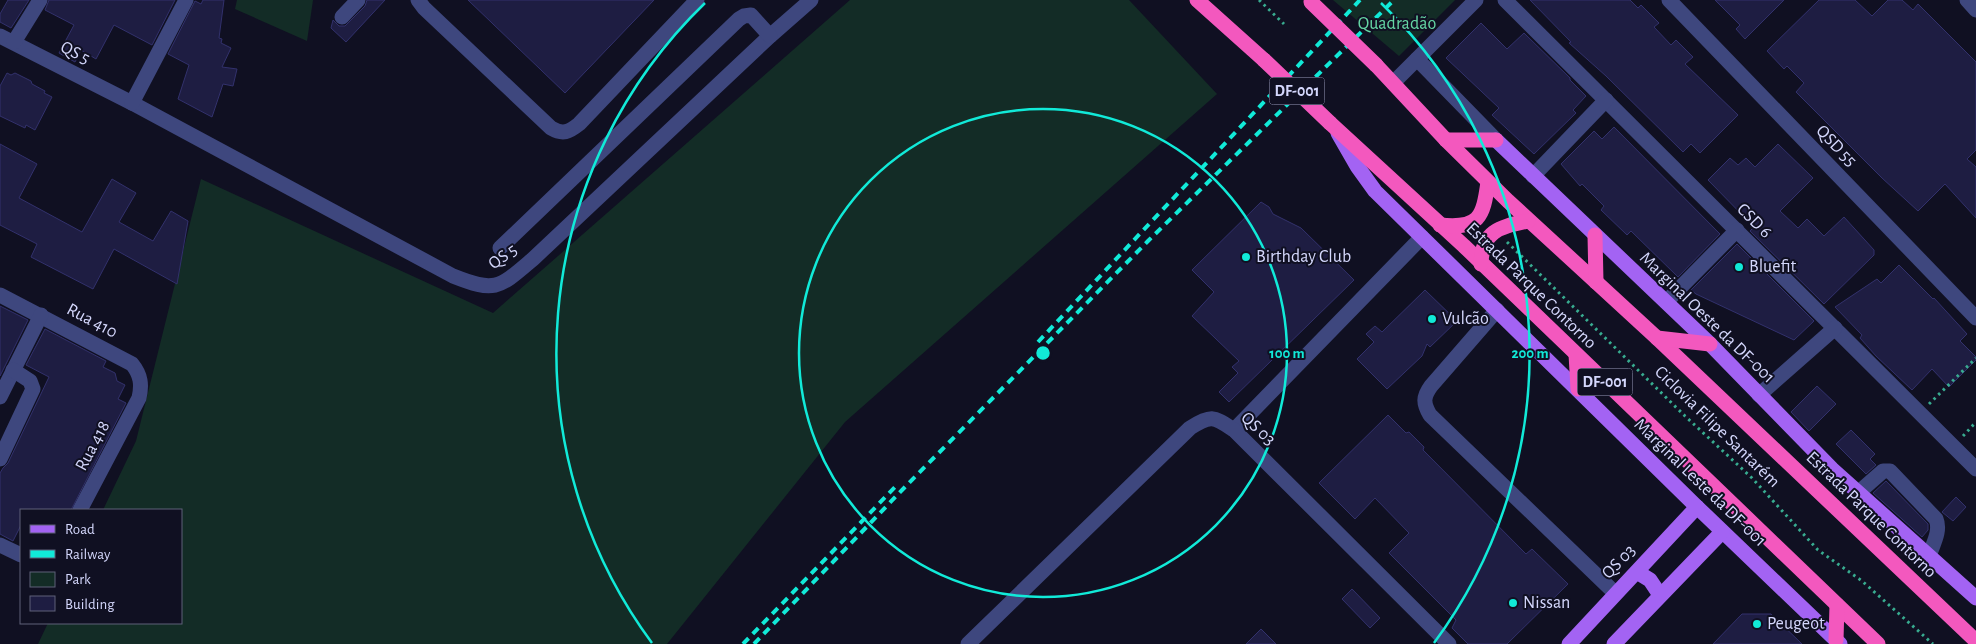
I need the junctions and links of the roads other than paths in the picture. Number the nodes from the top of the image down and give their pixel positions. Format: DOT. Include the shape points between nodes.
graph roads {
  1 [pos="40,0"];
  2 [pos="186,0"];
  3 [pos="358,0"];
  4 [pos="418,0"];
  5 [pos="698,0"];
  6 [pos="811,0"];
  7 [pos="1197,0"];
  8 [pos="1476,0"];
  9 [pos="1505,0"];
  10 [pos="1669,0"];
  11 [pos="1966,0"];
  12 [pos="1310,1"];
  13 [pos="1976,10"];
  14 [pos="342,18"];
  15 [pos="0,36"];
  16 [pos="770,36"];
  17 [pos="14,42"];
  18 [pos="1417,59"];
  19 [pos="1393,83"];
  20 [pos="1606,100"];
  21 [pos="132,103"];
  22 [pos="1332,124"];
  23 [pos="1446,140"];
  24 [pos="1496,140"];
  25 [pos="1533,176"];
  26 [pos="1488,182"];
  27 [pos="1528,221"];
  28 [pos="1440,225"];
  29 [pos="1736,230"];
  30 [pos="1595,235"];
  31 [pos="1422,237"];
  32 [pos="500,248"];
  33 [pos="1481,264"];
  34 [pos="1596,282"];
  35 [pos="0,295"];
  36 [pos="1666,302"];
  37 [pos="1497,310"];
  38 [pos="41,315"];
  39 [pos="1976,318"];
  40 [pos="1835,328"];
  41 [pos="1657,338"];
  42 [pos="1710,344"];
  43 [pos="1576,354"];
  44 [pos="13,370"];
  45 [pos="1578,389"];
  46 [pos="1759,395"];
  47 [pos="0,397"];
  48 [pos="139,398"];
  49 [pos="1234,430"];
  50 [pos="0,459"];
  51 [pos="1976,469"];
  52 [pos="1858,493"];
  53 [pos="1697,507"];
  54 [pos="81,509"];
  55 [pos="1722,532"];
  56 [pos="0,545"];
  57 [pos="20,555"];
  58 [pos="1929,556"];
  59 [pos="1637,572"];
  60 [pos="1615,593"];
  61 [pos="1660,595"];
  62 [pos="1976,598"];
  63 [pos="1837,605"];
  64 [pos="1976,641"];
  65 [pos="1838,642"];
  66 [pos="968,644"];
  67 [pos="1449,644"];
  68 [pos="1569,644"];
  69 [pos="1614,644"];
  70 [pos="1878,644"];
  1 -- 17 [label="street"];
  2 -- 21 [label="street"];
  3 -- 14 [label="street"];
  4 -- 5 [label="street" via="558,133 570,131 579,124"];
  6 -- 16 [label="street, QS 5"];
  7 -- 22 [label="highway, Estrada Parque Contorno / DF-001, bridge"];
  8 -- 18 [label="street"];
  9 -- 20 [label="street, CSD 6"];
  10 -- 39 [label="street, QSD 55"];
  11 -- 13 [label="street"];
  12 -- 19 [label="highway, Estrada Parque Contorno, bridge"];
  15 -- 17 [label="street, QS 5"];
  16 -- 21 [label="street, QS 5" via="533,259 507,282 497,286 485,287 453,276"];
  16 -- 32 [label="street" via="752,15 739,19"];
  17 -- 21 [label="street, QS 5"];
  18 -- 19 [label="street"];
  18 -- 24 [label="street, Marginal Oeste da DF-001"];
  19 -- 23 [label="highway, Estrada Parque Contorno"];
  20 -- 25 [label="street"];
  20 -- 29 [label="street, CSD 6"];
  22 -- 28 [label="highway, Estrada Parque Contorno / DF-001"];
  22 -- 31 [label="main road, Marginal Leste da DF-001" via="1375,191"];
  23 -- 24 [label="highway"];
  23 -- 26 [label="highway, Estrada Parque Contorno"];
  24 -- 25 [label="main road, Marginal Oeste da DF-001"];
  25 -- 30 [label="main road, Marginal Oeste da DF-001"];
  26 -- 27 [label="highway, Estrada Parque Contorno"];
  26 -- 28 [label="highway" via="1485,203 1472,224 1459,227"];
  27 -- 33 [label="highway" via="1505,226 1485,241"];
  27 -- 34 [label="highway, Estrada Parque Contorno"];
  28 -- 33 [label="highway, Estrada Parque Contorno / DF-001"];
  29 -- 36 [label="street"];
  29 -- 40 [label="street, CSD 6"];
  30 -- 34 [label="highway"];
  30 -- 36 [label="main road, Marginal Oeste da DF-001"];
  31 -- 37 [label="main road, Marginal Leste da DF-001"];
  31 -- 49 [label="street"];
  33 -- 43 [label="highway, Estrada Parque Contorno / DF-001"];
  34 -- 41 [label="highway, Estrada Parque Contorno"];
  35 -- 38 [label="street, Rua 410"];
  36 -- 42 [label="main road, Marginal Oeste da DF-001"];
  37 -- 45 [label="main road, Marginal Leste da DF-001"];
  37 -- 60 [label="street" via="1424,394 1426,408"];
  38 -- 44 [label="street"];
  38 -- 48 [label="street, Rua 410" via="132,364 139,372"];
  40 -- 46 [label="street"];
  40 -- 51 [label="street, CSD 6"];
  41 -- 42 [label="highway"];
  41 -- 64 [label="highway, Estrada Parque Contorno"];
  42 -- 46 [label="main road, Marginal Oeste da DF-001"];
  43 -- 45 [label="highway"];
  43 -- 63 [label="highway, Estrada Parque Contorno / DF-001"];
  44 -- 47 [label="street"];
  44 -- 50 [label="street" via="30,381 33,388"];
  45 -- 53 [label="main road, Marginal Leste da DF-001"];
  46 -- 52 [label="main road, Marginal Oeste da DF-001"];
  48 -- 54 [label="street, Rua 418"];
  49 -- 66 [label="street, QS 03" via="1217,419 1207,419 1190,428"];
  49 -- 67 [label="street, QS 03"];
  52 -- 58 [label="main road, Marginal Oeste da DF-001"];
  52 -- 58 [label="street" via="1882,471 1890,471 1936,519 1937,532"];
  53 -- 55 [label="main road, Marginal Leste da DF-001"];
  53 -- 59 [label="main road, QS 03"];
  55 -- 61 [label="main road"];
  55 -- 65 [label="main road, Marginal Leste da DF-001"];
  56 -- 57 [label="street"];
  58 -- 62 [label="main road, Marginal Oeste da DF-001"];
  59 -- 60 [label="main road, QS 03"];
  59 -- 61 [label="main road" via="1650,580"];
  60 -- 68 [label="main road, QS 03"];
  61 -- 69 [label="main road"];
  63 -- 65 [label="highway"];
  63 -- 70 [label="highway, Estrada Parque Contorno / DF-001"];
}
